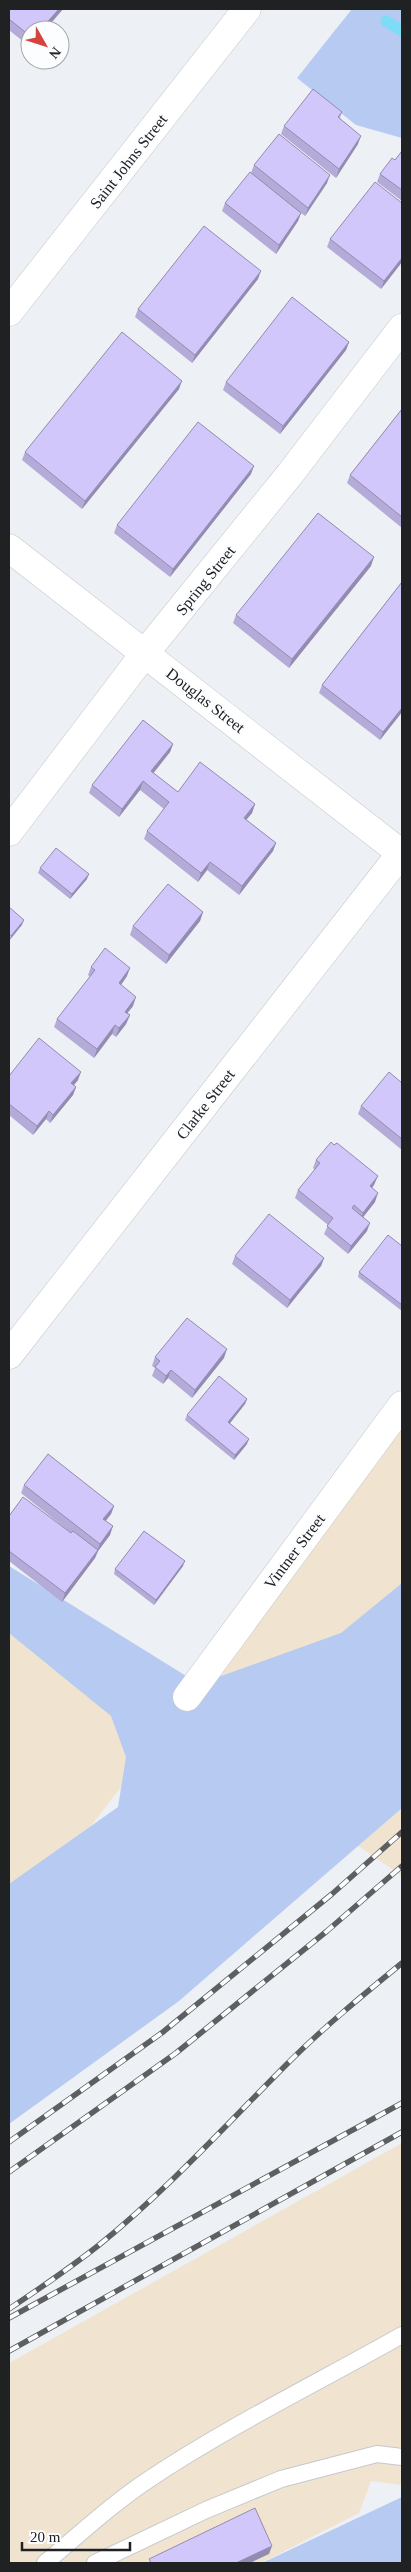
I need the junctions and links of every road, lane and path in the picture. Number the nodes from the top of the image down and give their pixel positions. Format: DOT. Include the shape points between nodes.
graph roads {
  1 [pos="247,9"];
  2 [pos="9,312"];
  3 [pos="402,328"];
  4 [pos="9,548"];
  5 [pos="145,653"];
  6 [pos="9,832"];
  7 [pos="402,853"];
  8 [pos="9,1356"];
  9 [pos="402,1405"];
  10 [pos="186,1696"];
  11 [pos="402,2335"];
  12 [pos="402,2448"];
  13 [pos="377,2454"];
  14 [pos="402,2458"];
  15 [pos="45,2563"];
  16 [pos="95,2563"];
  1 -- 2 [label="street, Saint Johns Street"];
  3 -- 5 [label="street, Spring Street"];
  4 -- 5 [label="street, Douglas Street"];
  5 -- 6 [label="street, Spring Street"];
  5 -- 7 [label="street, Douglas Street"];
  7 -- 8 [label="street, Clarke Street"];
  9 -- 10 [label="street, Vintner Street"];
  11 -- 15 [label="lane" via="151,2478"];
  12 -- 13 [label="lane"];
  13 -- 14 [label="lane"];
  13 -- 16 [label="lane" via="281,2480 206,2510"];
}
